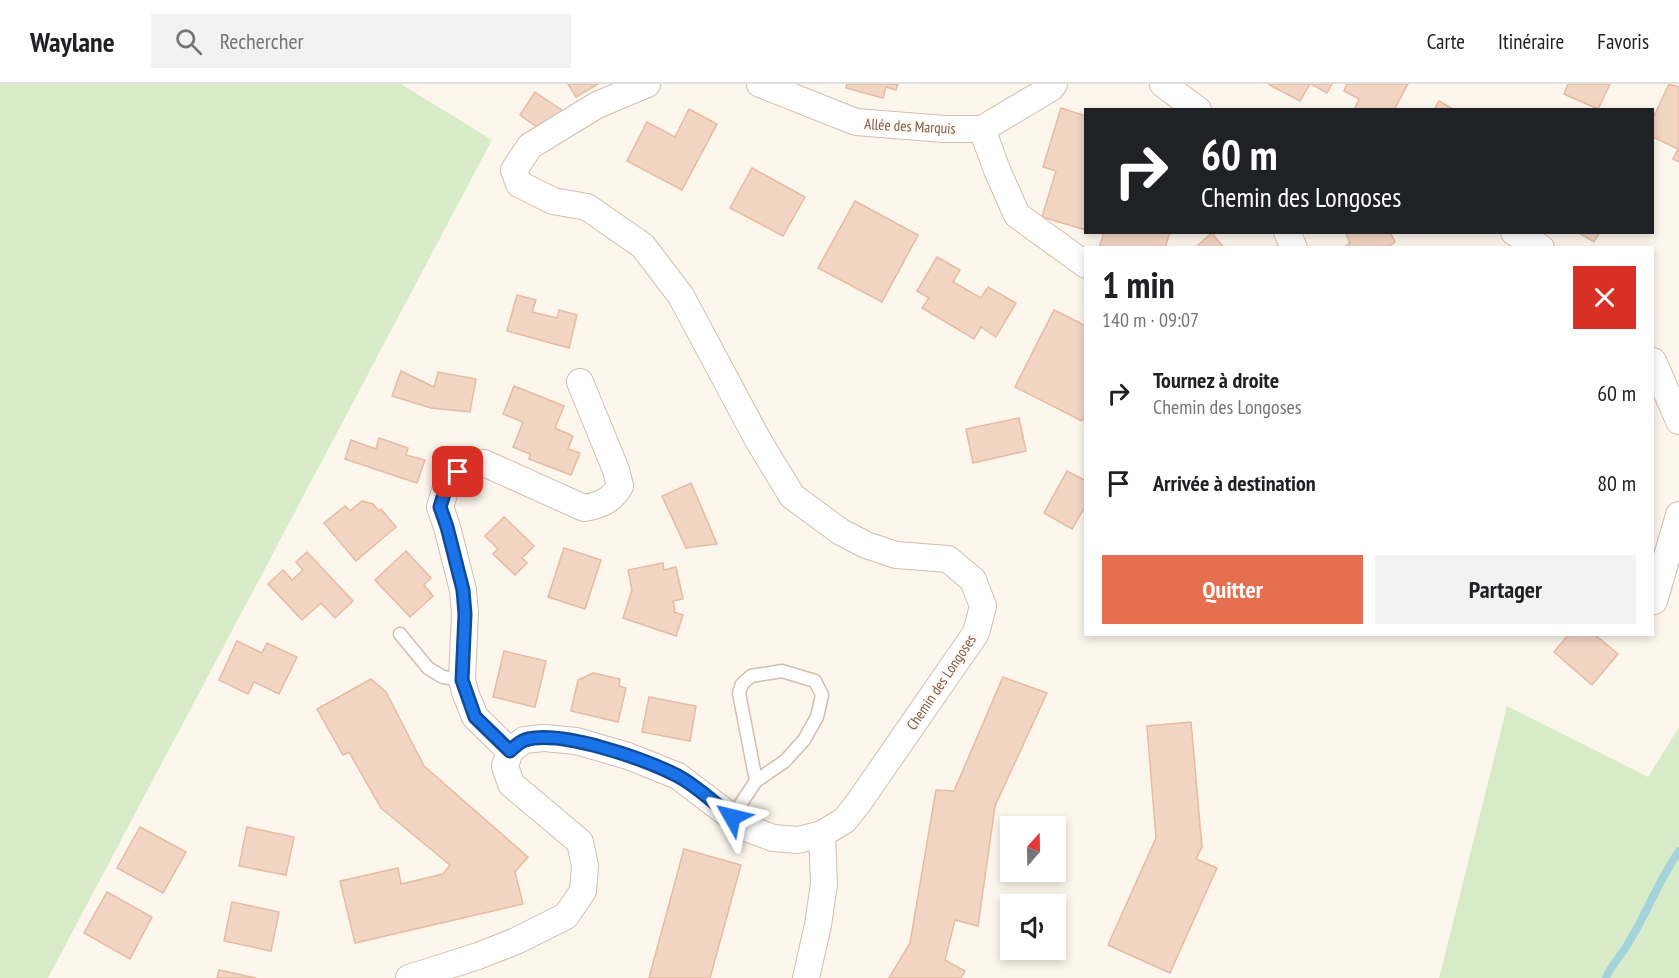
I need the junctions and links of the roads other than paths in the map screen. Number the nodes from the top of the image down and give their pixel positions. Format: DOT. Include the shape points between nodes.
graph roads {
  1 [pos="647,84"];
  2 [pos="760,84"];
  3 [pos="1054,84"];
  4 [pos="1163,84"];
  5 [pos="1195,108"];
  6 [pos="982,129"];
  7 [pos="1517,234"];
  8 [pos="1538,246"];
  9 [pos="1084,264"];
  10 [pos="1654,363"];
  11 [pos="580,382"];
  12 [pos="1679,422"];
  13 [pos="1679,514"];
  14 [pos="1654,601"];
  15 [pos="400,634"];
  16 [pos="462,680"];
  17 [pos="510,751"];
  18 [pos="756,781"];
  19 [pos="732,817"];
  20 [pos="822,834"];
  21 [pos="409,978"];
  22 [pos="806,978"];
  1 -- 20 [label="street, Chemin des Longoses" via="597,105 530,146 514,170 519,184 553,201 587,207 643,246 681,296 792,496 841,532 866,544 896,555 948,559 973,579 983,606 976,633 845,820"];
  2 -- 6 [label="street, Allée des Marquis" via="856,123"];
  3 -- 6 [label="street"];
  4 -- 5 [label="street"];
  6 -- 9 [label="street" via="1017,215"];
  7 -- 8 [label="street"];
  10 -- 12 [label="street"];
  11 -- 16 [label="street" via="616,470 620,486 613,498 584,508 484,463 458,472 445,491 440,507 464,602"];
  13 -- 14 [label="street"];
  15 -- 16 [label="lane" via="428,668 443,677"];
  16 -- 17 [label="street" via="475,717"];
  17 -- 19 [label="street, Chemin des Longoses" via="524,740 544,738 576,741 628,756 678,776"];
  17 -- 21 [label="street" via="505,766 511,784 580,842 585,866 583,891 566,916 516,941"];
  18 -- 18 [label="lane" via="785,761 804,740 817,717 822,695 815,681 782,671 751,676 742,684 739,693"];
  18 -- 19 [label="lane"];
  19 -- 20 [label="street, Chemin des Longoses" via="746,828 773,838 798,840"];
  20 -- 22 [label="street" via="824,884"];
}
